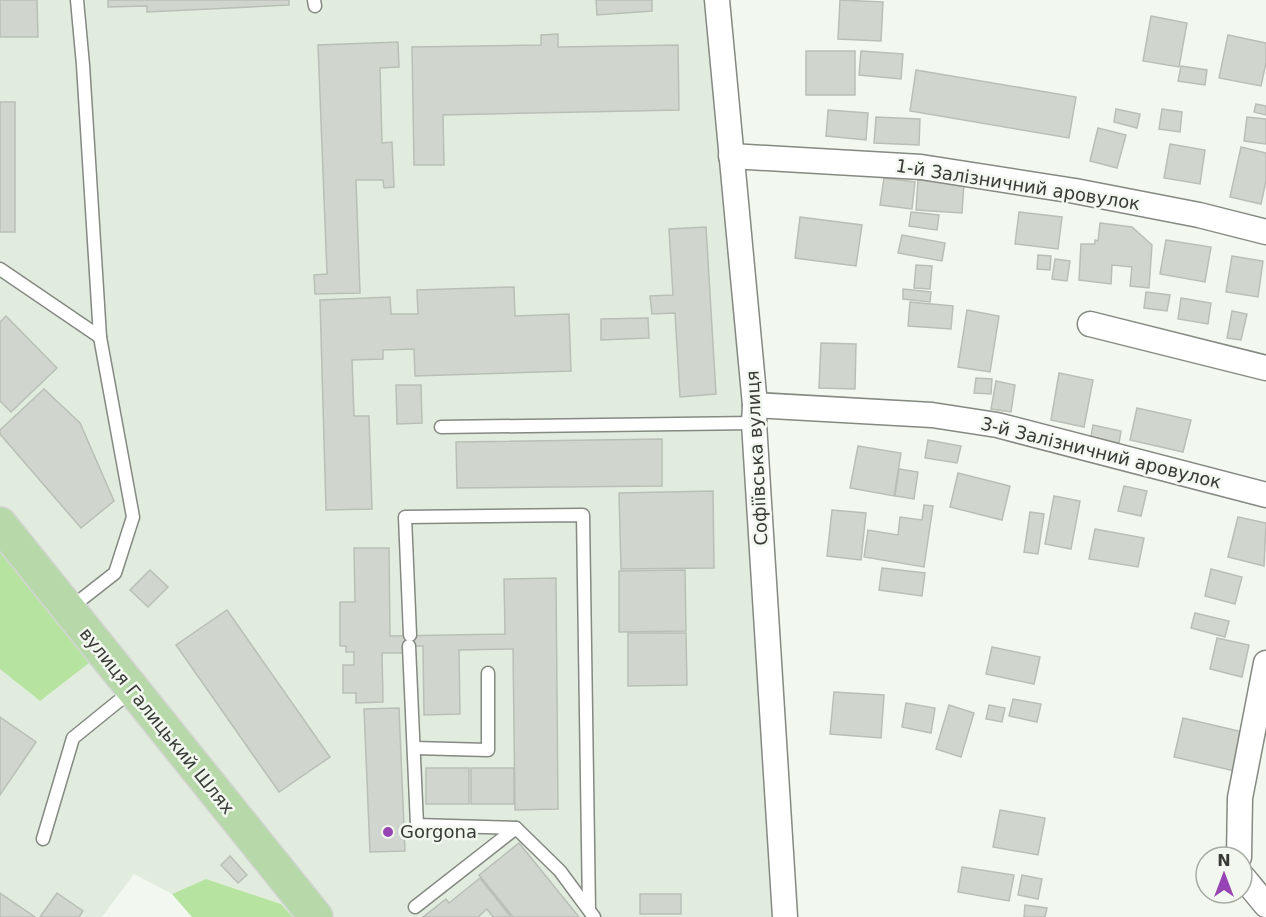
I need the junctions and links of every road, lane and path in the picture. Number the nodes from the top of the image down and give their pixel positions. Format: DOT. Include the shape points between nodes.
graph roads {
  1 [pos="77,0"];
  2 [pos="717,0"];
  3 [pos="731,156"];
  4 [pos="1266,232"];
  5 [pos="0,269"];
  6 [pos="1090,324"];
  7 [pos="100,337"];
  8 [pos="1266,368"];
  9 [pos="754,414"];
  10 [pos="441,428"];
  11 [pos="1266,495"];
  12 [pos="0,524"];
  13 [pos="68,610"];
  14 [pos="1266,663"];
  15 [pos="488,673"];
  16 [pos="132,690"];
  17 [pos="1261,710"];
  18 [pos="414,748"];
  19 [pos="516,828"];
  20 [pos="44,839"];
  21 [pos="1239,845"];
  22 [pos="1254,890"];
  23 [pos="1266,905"];
  24 [pos="415,907"];
  25 [pos="591,913"];
  26 [pos="316,917"];
  27 [pos="785,917"];
  1 -- 7 [label="lane"];
  2 -- 3 [label="street, Софіївська вулиця"];
  3 -- 4 [label="street, 1-й Залізничний аровулок" via="921,167 1075,191"];
  3 -- 9 [label="street, Софіївська вулиця"];
  5 -- 7 [label="lane"];
  6 -- 8 [label="street"];
  7 -- 13 [label="lane" via="133,517 115,573"];
  9 -- 10 [label="lane"];
  9 -- 11 [label="street, 3-й Залізничний аровулок" via="932,416 997,424"];
  9 -- 27 [label="street, Софіївська вулиця"];
  12 -- 13 [label="highway, вулиця Галицький Шлях"];
  13 -- 16 [label="highway, вулиця Галицький Шлях"];
  14 -- 17 [label="street"];
  15 -- 18 [label="lane" via="488,750"];
  16 -- 20 [label="lane" via="73,738"];
  16 -- 26 [label="highway, вулиця Галицький Шлях"];
  17 -- 21 [label="street" via="1240,798"];
  18 -- 19 [label="lane" via="417,825"];
  18 -- 25 [label="lane" via="405,517 583,515"];
  19 -- 24 [label="lane"];
  19 -- 25 [label="lane" via="560,871"];
  22 -- 23 [label="street"];
}
